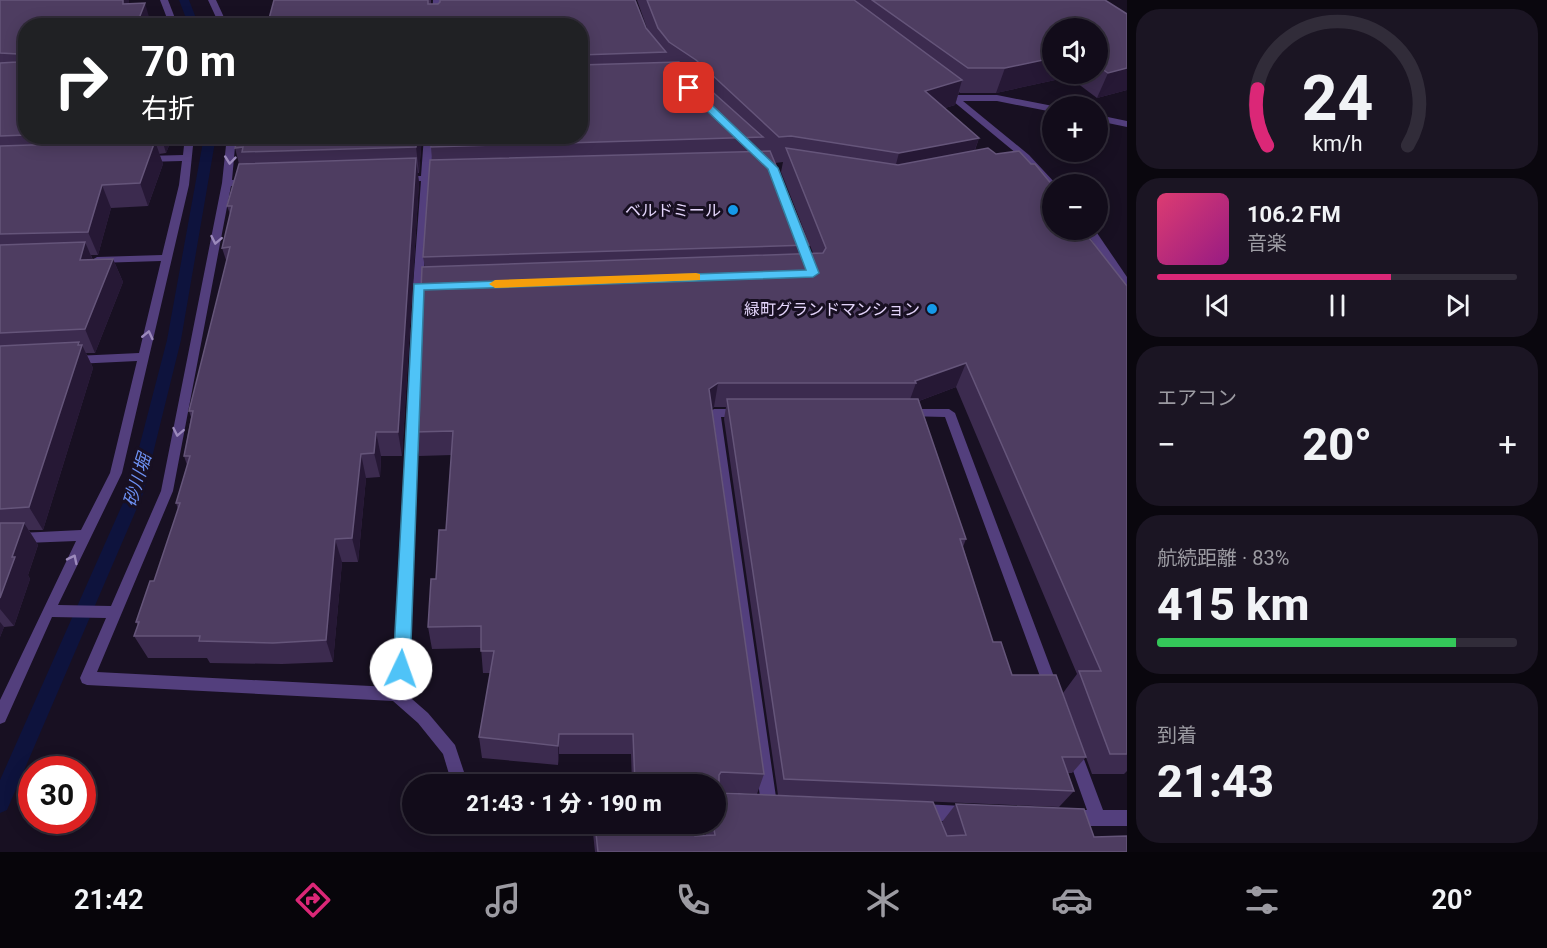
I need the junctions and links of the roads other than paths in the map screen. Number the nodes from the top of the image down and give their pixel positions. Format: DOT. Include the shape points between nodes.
graph roads {
  1 [pos="164,0"];
  2 [pos="212,0"];
  3 [pos="437,0"];
  4 [pos="171,18"];
  5 [pos="220,18"];
  6 [pos="436,18"];
  7 [pos="936,84"];
  8 [pos="956,98"];
  9 [pos="1042,107"];
  10 [pos="1108,120"];
  11 [pos="1127,124"];
  12 [pos="189,144"];
  13 [pos="231,144"];
  14 [pos="428,144"];
  15 [pos="1026,157"];
  16 [pos="188,158"];
  17 [pos="129,160"];
  18 [pos="1015,160"];
  19 [pos="1042,175"];
  20 [pos="461,177"];
  21 [pos="425,178"];
  22 [pos="390,179"];
  23 [pos="262,182"];
  24 [pos="227,183"];
  25 [pos="1097,240"];
  26 [pos="166,258"];
  27 [pos="83,261"];
  28 [pos="1127,285"];
  29 [pos="143,357"];
  30 [pos="60,360"];
  31 [pos="749,413"];
  32 [pos="890,413"];
  33 [pos="85,535"];
  34 [pos="0,539"];
  35 [pos="48,611"];
  36 [pos="116,612"];
  37 [pos="396,694"];
  38 [pos="1059,708"];
  39 [pos="0,717"];
  40 [pos="1070,741"];
  41 [pos="457,774"];
  42 [pos="748,803"];
  43 [pos="906,811"];
  44 [pos="928,812"];
  45 [pos="985,814"];
  46 [pos="1053,818"];
  47 [pos="1127,818"];
  48 [pos="1098,819"];
  49 [pos="935,832"];
  50 [pos="696,834"];
  51 [pos="700,852"];
  1 -- 4 [label="street"];
  2 -- 5 [label="street"];
  3 -- 6 [label="street"];
  7 -- 8 [label="street"];
  8 -- 9 [label="street" via="998,98"];
  8 -- 15 [label="street"];
  10 -- 11 [label="street"];
  12 -- 16 [label="street"];
  13 -- 24 [label="street, one-way"];
  14 -- 21 [label="street"];
  15 -- 18 [label="street"];
  15 -- 19 [label="street"];
  16 -- 17 [label="street"];
  16 -- 26 [label="street"];
  20 -- 21 [label="street"];
  21 -- 22 [label="street"];
  21 -- 37 [label="street" via="424,286 401,669"];
  23 -- 24 [label="street"];
  24 -- 36 [label="street, one-way" via="167,491"];
  25 -- 28 [label="street"];
  26 -- 27 [label="street"];
  29 -- 26 [label="street, one-way"];
  29 -- 30 [label="street"];
  29 -- 33 [label="street" via="116,473"];
  31 -- 42 [label="street" via="714,413 775,804"];
  32 -- 38 [label="street" via="949,413"];
  33 -- 34 [label="street"];
  35 -- 33 [label="street, one-way"];
  35 -- 36 [label="street"];
  35 -- 39 [label="street"];
  36 -- 37 [label="street" via="87,678"];
  37 -- 41 [label="street" via="450,750"];
  40 -- 48 [label="street"];
  43 -- 44 [label="street"];
  44 -- 45 [label="street"];
  44 -- 49 [label="street"];
  46 -- 48 [label="street"];
  47 -- 48 [label="street"];
  50 -- 51 [label="street"];
}
